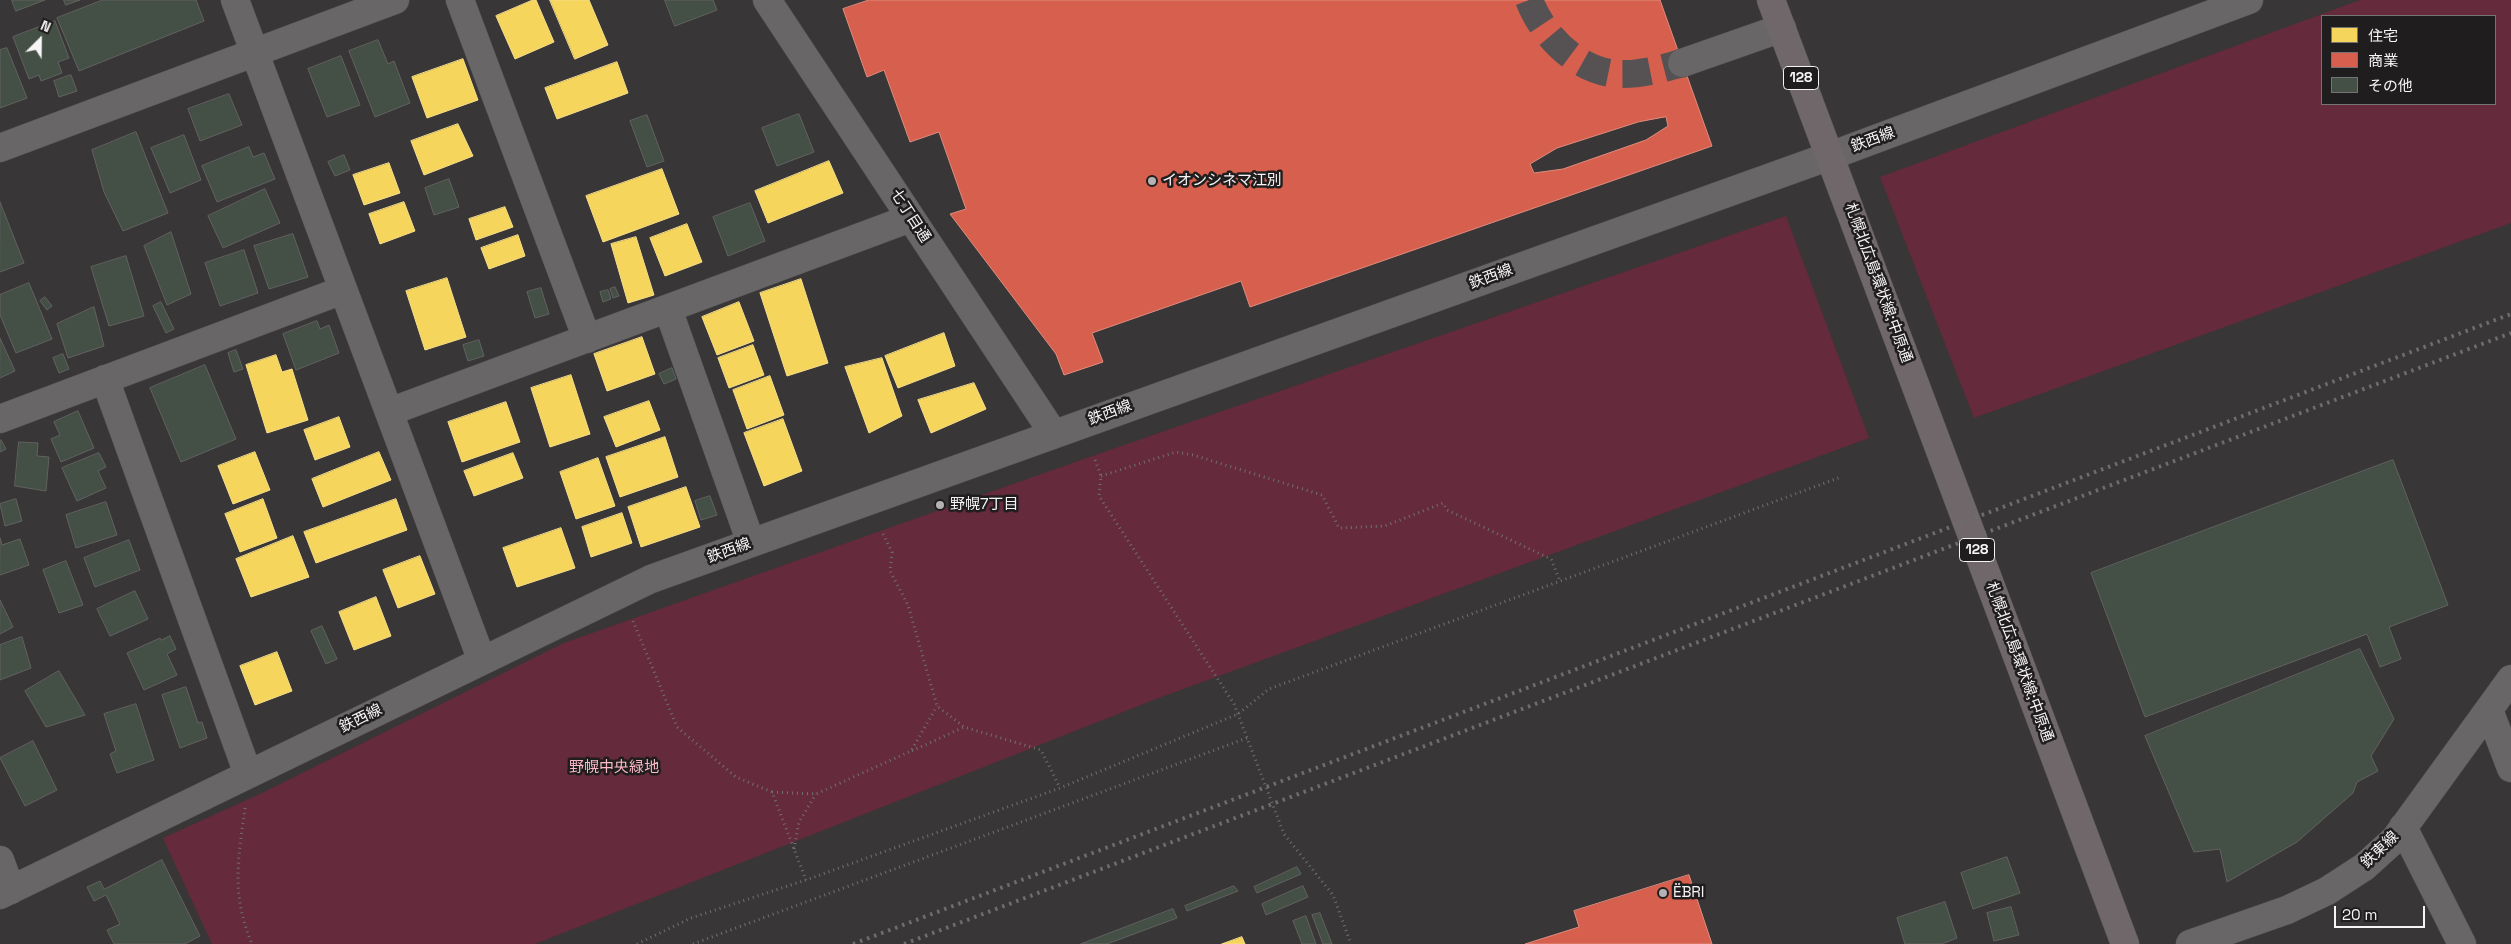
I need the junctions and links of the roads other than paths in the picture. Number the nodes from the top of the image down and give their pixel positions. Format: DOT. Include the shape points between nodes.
graph roads {
  1 [pos="235,0"];
  2 [pos="395,0"];
  3 [pos="460,0"];
  4 [pos="767,0"];
  5 [pos="1771,0"];
  6 [pos="2249,0"];
  7 [pos="1782,28"];
  8 [pos="255,52"];
  9 [pos="1682,64"];
  10 [pos="0,148"];
  11 [pos="1830,156"];
  12 [pos="912,218"];
  13 [pos="343,290"];
  14 [pos="668,308"];
  15 [pos="587,339"];
  16 [pos="105,380"];
  17 [pos="389,412"];
  18 [pos="0,419"];
  19 [pos="1053,433"];
  20 [pos="751,542"];
  21 [pos="482,661"];
  22 [pos="2511,679"];
  23 [pos="2489,710"];
  24 [pos="2511,768"];
  25 [pos="247,786"];
  26 [pos="2403,827"];
  27 [pos="0,860"];
  28 [pos="5,892"];
  29 [pos="2125,944"];
  30 [pos="2190,944"];
  31 [pos="2462,944"];
  1 -- 8 [label="street"];
  2 -- 8 [label="street"];
  3 -- 15 [label="street"];
  4 -- 12 [label="street, 七丁目通"];
  5 -- 7 [label="main road, 128"];
  6 -- 11 [label="street, 鉄西線"];
  7 -- 9 [label="street"];
  7 -- 11 [label="main road, 128"];
  8 -- 10 [label="street"];
  8 -- 13 [label="street"];
  11 -- 19 [label="street, 鉄西線"];
  11 -- 29 [label="main road, 札幌北広島環状線;中原通 / 128"];
  12 -- 14 [label="street"];
  12 -- 19 [label="street, 七丁目通"];
  13 -- 16 [label="street"];
  13 -- 17 [label="street"];
  14 -- 15 [label="street"];
  14 -- 20 [label="street"];
  15 -- 17 [label="street"];
  16 -- 18 [label="street"];
  16 -- 25 [label="street"];
  17 -- 21 [label="street"];
  19 -- 20 [label="street, 鉄西線"];
  20 -- 21 [label="street, 鉄西線" via="651,579"];
  21 -- 25 [label="street, 鉄西線"];
  22 -- 23 [label="street, 鉄東線"];
  23 -- 24 [label="street"];
  23 -- 26 [label="street, 鉄東線"];
  25 -- 28 [label="street, 鉄西線"];
  26 -- 30 [label="street, 鉄東線" via="2364,867 2327,890 2287,910"];
  26 -- 31 [label="street"];
  27 -- 28 [label="street"];
}
